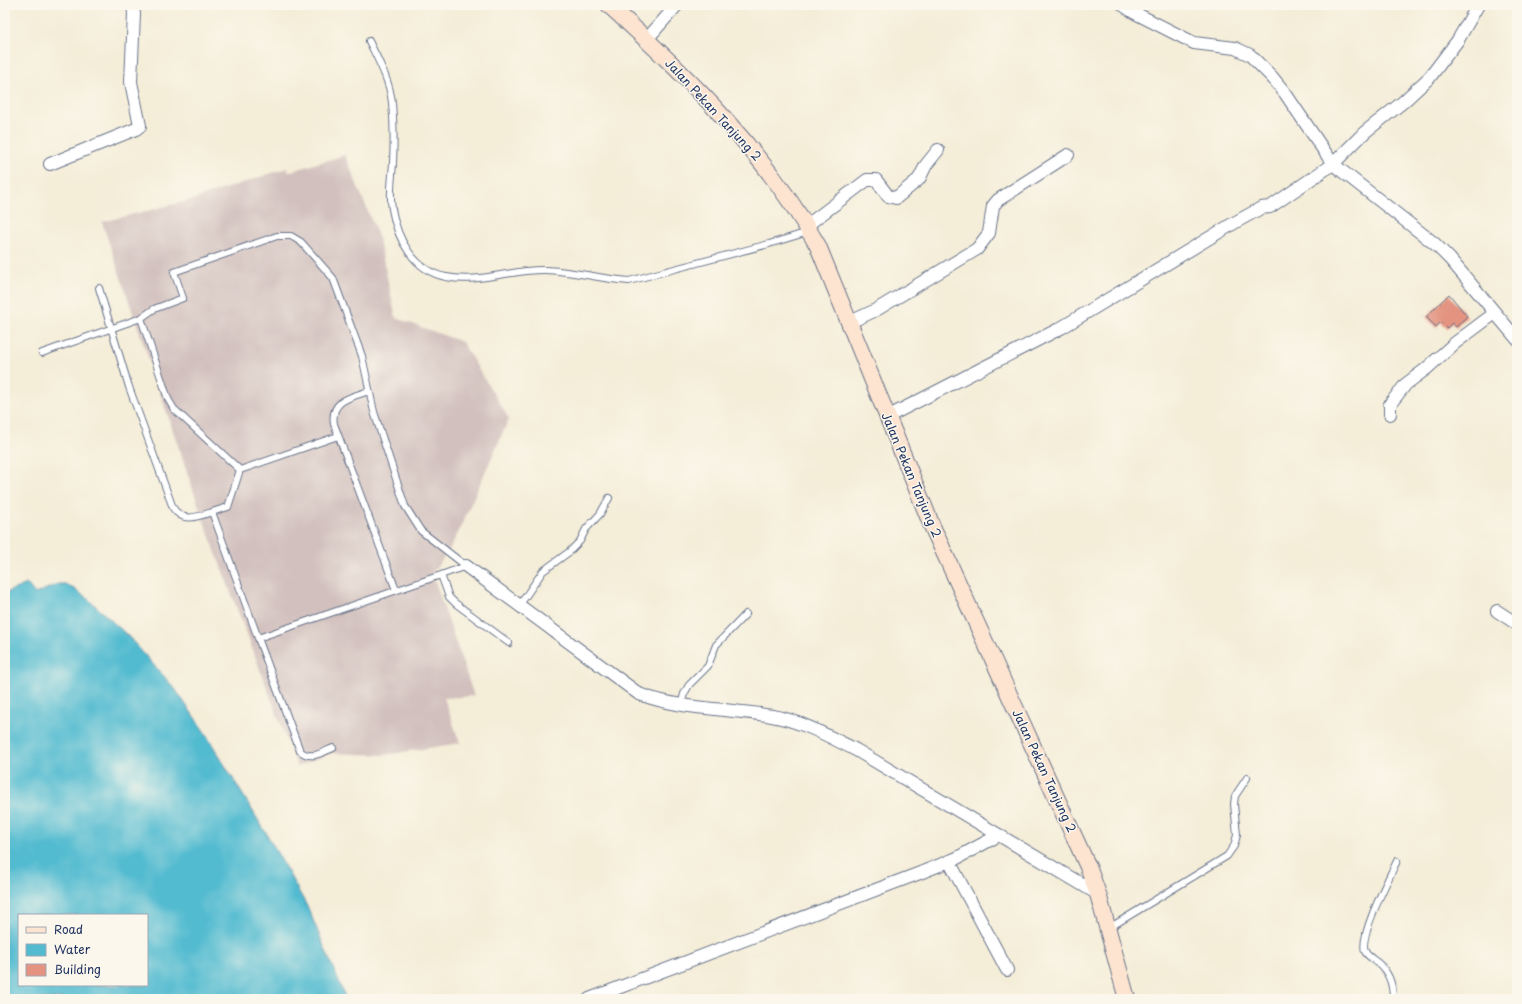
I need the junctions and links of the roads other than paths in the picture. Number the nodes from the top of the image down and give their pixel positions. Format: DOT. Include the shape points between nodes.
graph roads {
  1 [pos="132,5"];
  2 [pos="610,5"];
  3 [pos="677,5"];
  4 [pos="1123,5"];
  5 [pos="1478,5"];
  6 [pos="647,39"];
  7 [pos="369,41"];
  8 [pos="938,150"];
  9 [pos="1068,155"];
  10 [pos="50,164"];
  11 [pos="1333,164"];
  12 [pos="808,229"];
  13 [pos="99,288"];
  14 [pos="1495,313"];
  15 [pos="141,318"];
  16 [pos="848,323"];
  17 [pos="112,328"];
  18 [pos="1517,339"];
  19 [pos="42,353"];
  20 [pos="368,391"];
  21 [pos="1390,414"];
  22 [pos="887,417"];
  23 [pos="338,436"];
  24 [pos="240,470"];
  25 [pos="608,498"];
  26 [pos="212,512"];
  27 [pos="466,566"];
  28 [pos="440,575"];
  29 [pos="396,590"];
  30 [pos="519,606"];
  31 [pos="1497,611"];
  32 [pos="746,614"];
  33 [pos="1517,624"];
  34 [pos="258,638"];
  35 [pos="508,643"];
  36 [pos="681,706"];
  37 [pos="333,748"];
  38 [pos="1247,778"];
  39 [pos="999,835"];
  40 [pos="949,861"];
  41 [pos="1397,861"];
  42 [pos="1098,894"];
  43 [pos="1107,928"];
  44 [pos="1006,970"];
  45 [pos="589,999"];
  46 [pos="1127,999"];
  47 [pos="1393,999"];
  1 -- 10 [label="street" via="134,22 131,82 140,126 136,130"];
  2 -- 6 [label="street, Jalan Pekan Tanjung 2"];
  3 -- 6 [label="street"];
  4 -- 11 [label="street" via="1135,14 1194,43 1235,48 1250,55 1285,93"];
  5 -- 11 [label="street" via="1458,40 1430,77 1365,132"];
  6 -- 12 [label="street, Jalan Pekan Tanjung 2" via="755,153"];
  7 -- 12 [label="lane" via="384,74 392,101 392,208 402,239 412,258 425,270 445,277 466,280 544,270 629,281 762,246"];
  8 -- 12 [label="street" via="919,179 896,198 888,196 876,180 867,180"];
  9 -- 16 [label="street" via="998,200 993,206 989,234 977,249 876,310"];
  11 -- 14 [label="street" via="1426,236 1450,259"];
  11 -- 22 [label="street" via="1270,207 1261,208 1234,223 1061,328"];
  12 -- 16 [label="street, Jalan Pekan Tanjung 2" via="818,246"];
  13 -- 17 [label="lane"];
  14 -- 18 [label="street"];
  14 -- 21 [label="street" via="1406,384 1390,404"];
  15 -- 17 [label="lane"];
  15 -- 20 [label="lane" via="154,309 183,298 174,272 277,236 291,236 312,252 333,278 362,356"];
  15 -- 24 [label="lane" via="168,399 174,409"];
  16 -- 22 [label="street, Jalan Pekan Tanjung 2"];
  17 -- 19 [label="lane"];
  17 -- 26 [label="lane" via="129,387 173,508 184,518"];
  20 -- 23 [label="lane" via="338,404 333,417"];
  20 -- 27 [label="lane" via="405,506 421,531"];
  22 -- 42 [label="street, Jalan Pekan Tanjung 2" via="932,526 1077,842"];
  23 -- 24 [label="lane"];
  23 -- 29 [label="lane"];
  24 -- 26 [label="lane" via="228,507"];
  25 -- 30 [label="lane" via="600,514 586,529 580,541 543,571"];
  26 -- 34 [label="lane"];
  27 -- 28 [label="lane"];
  27 -- 30 [label="street"];
  28 -- 29 [label="lane"];
  28 -- 35 [label="lane" via="449,597"];
  29 -- 34 [label="lane"];
  30 -- 36 [label="street" via="639,694"];
  31 -- 33 [label="street"];
  32 -- 36 [label="lane" via="716,645 708,666 689,685"];
  34 -- 37 [label="lane" via="300,751 311,756"];
  36 -- 39 [label="street" via="771,716 810,728 856,750"];
  38 -- 43 [label="lane" via="1235,796 1237,835 1234,846 1227,856"];
  39 -- 40 [label="street"];
  39 -- 42 [label="street"];
  40 -- 44 [label="street"];
  40 -- 45 [label="street"];
  41 -- 47 [label="lane" via="1366,931 1364,947 1365,953 1380,964 1386,973 1391,983"];
  42 -- 43 [label="street, Jalan Pekan Tanjung 2"];
  43 -- 46 [label="street, Jalan Pekan Tanjung 2"];
}
